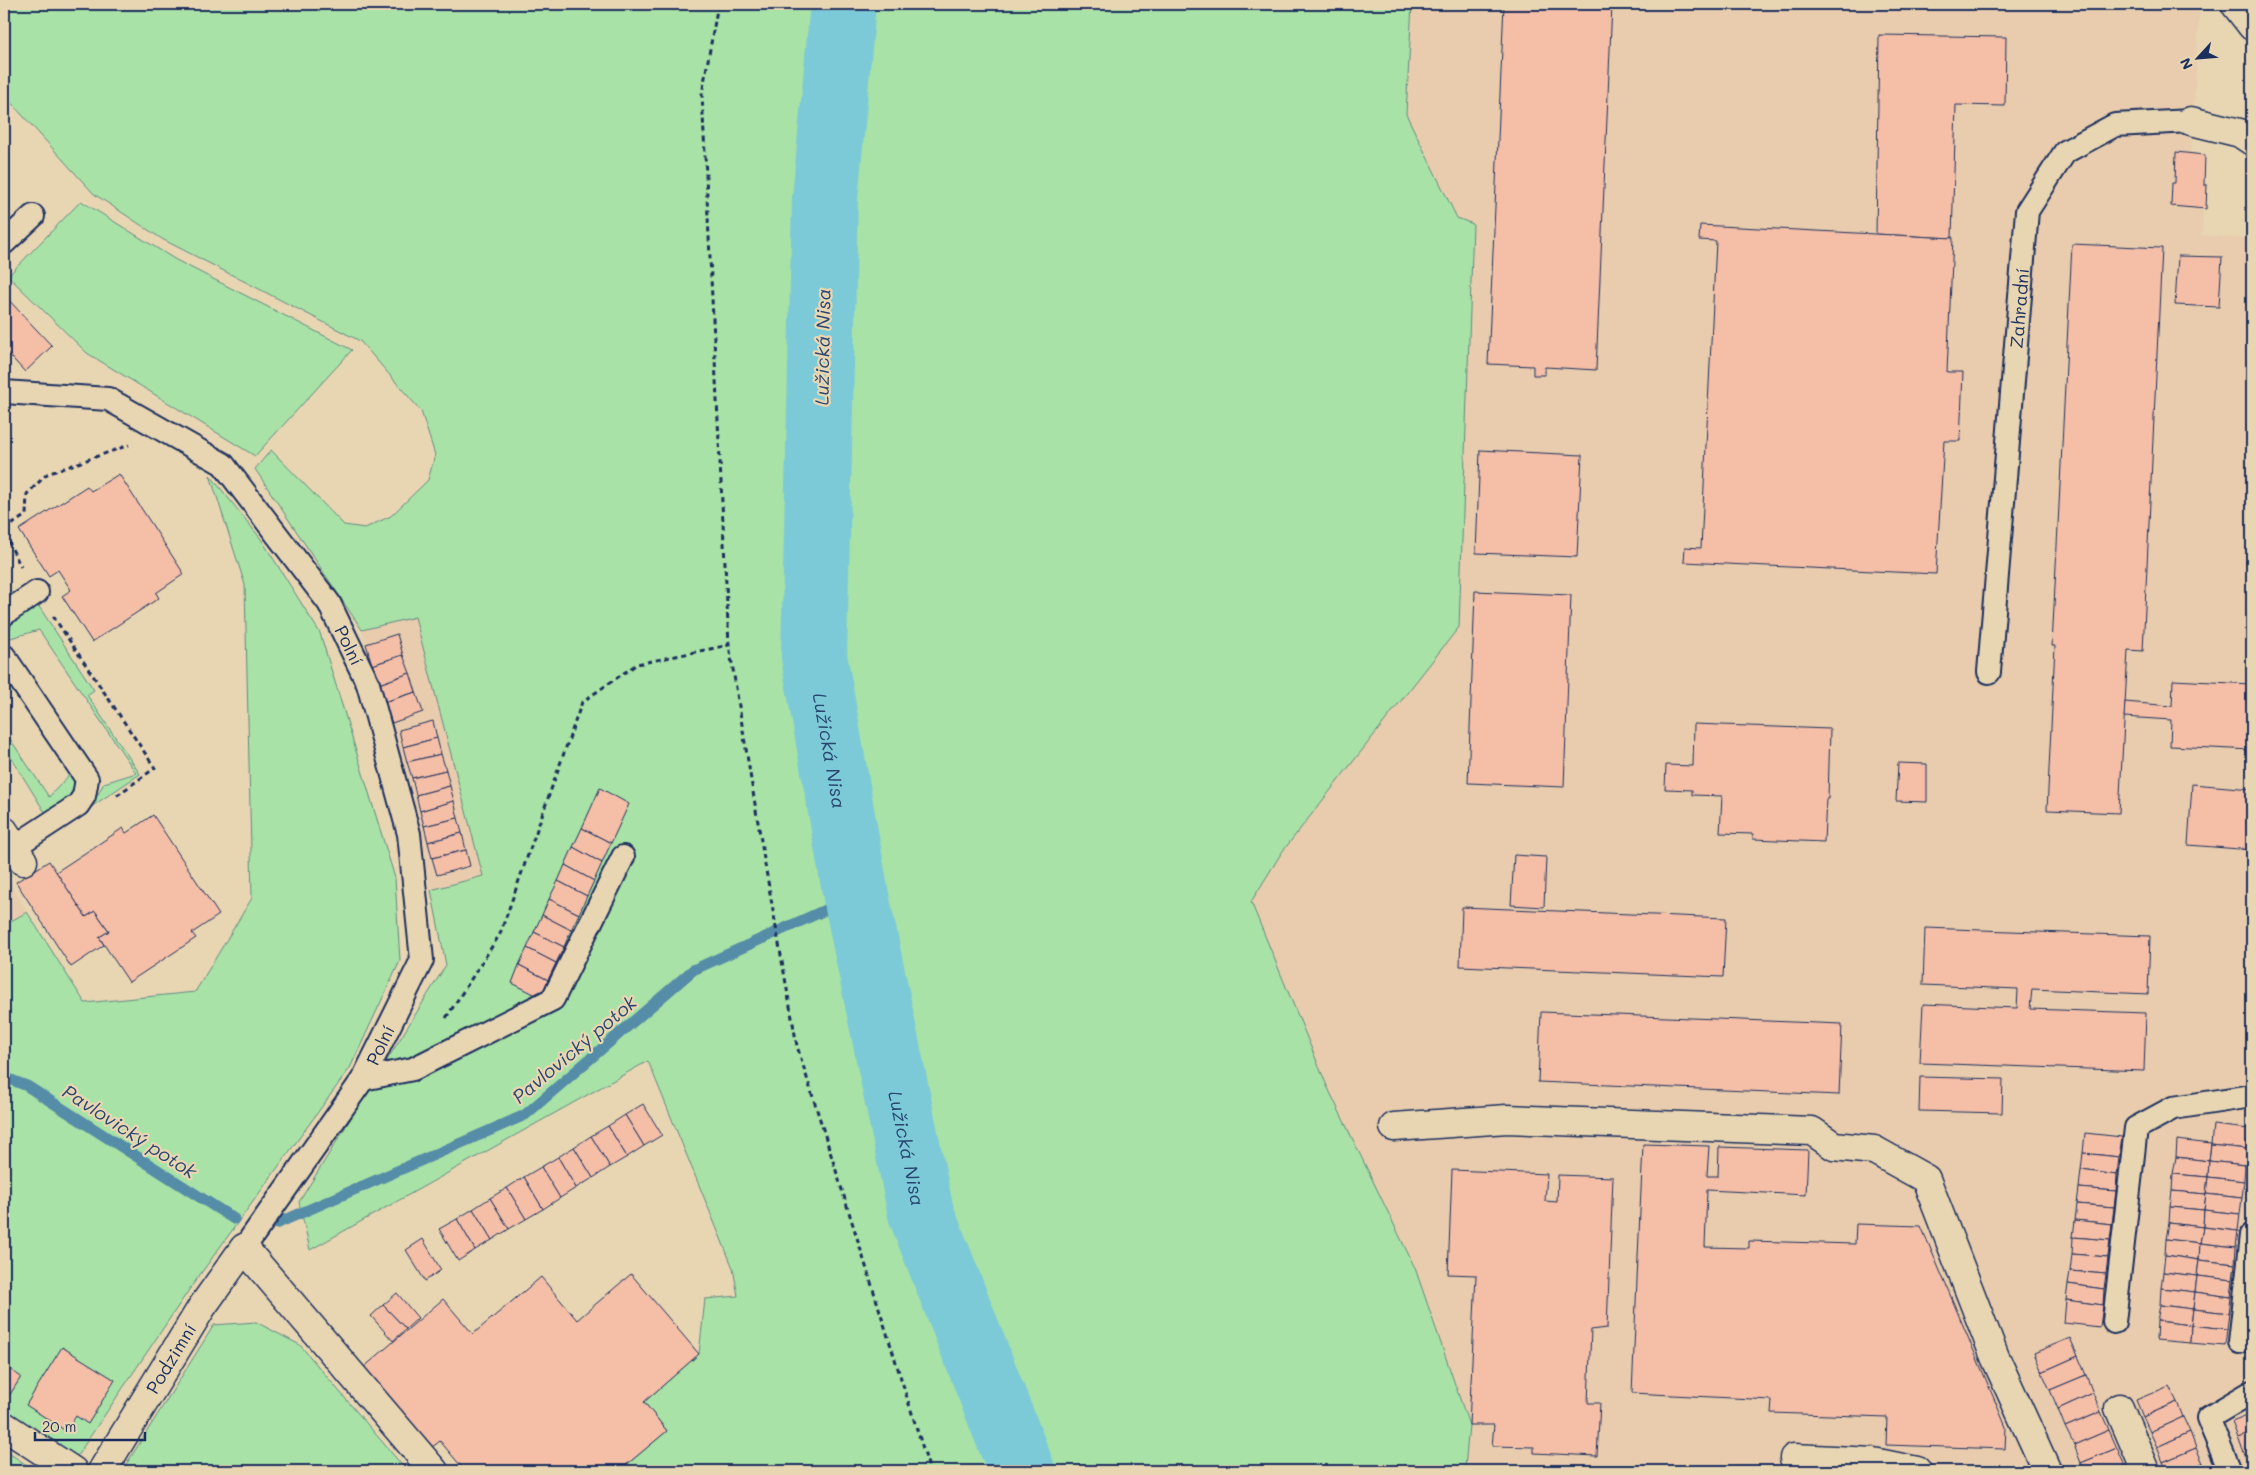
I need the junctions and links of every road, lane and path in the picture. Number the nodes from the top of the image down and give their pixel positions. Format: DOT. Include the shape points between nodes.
graph roads {
  1 [pos="718,4"];
  2 [pos="2235,4"];
  3 [pos="2252,26"];
  4 [pos="2192,121"];
  5 [pos="2252,140"];
  6 [pos="33,216"];
  7 [pos="4,243"];
  8 [pos="4,392"];
  9 [pos="164,431"];
  10 [pos="4,532"];
  11 [pos="31,583"];
  12 [pos="4,614"];
  13 [pos="729,645"];
  14 [pos="4,656"];
  15 [pos="1989,672"];
  16 [pos="14,846"];
  17 [pos="623,857"];
  18 [pos="444,1021"];
  19 [pos="363,1080"];
  20 [pos="2252,1096"];
  21 [pos="1394,1127"];
  22 [pos="2252,1236"];
  23 [pos="244,1248"];
  24 [pos="2114,1322"];
  25 [pos="2240,1342"];
  26 [pos="2252,1392"];
  27 [pos="2120,1408"];
  28 [pos="4,1426"];
  29 [pos="1794,1458"];
  30 [pos="73,1471"];
  31 [pos="102,1471"];
  32 [pos="434,1471"];
  33 [pos="930,1471"];
  34 [pos="1917,1471"];
  35 [pos="2047,1471"];
  36 [pos="2146,1471"];
  37 [pos="2230,1471"];
  1 -- 13 [label="path" via="702,94"];
  2 -- 3 [label="street"];
  4 -- 5 [label="street, Zahradní" via="2240,133"];
  4 -- 15 [label="lane, Zahradní" via="2115,125 2065,152 2027,211"];
  6 -- 7 [label="lane"];
  8 -- 9 [label="lane, Polní" via="108,399"];
  9 -- 10 [label="path" via="47,474 27,494 26,515"];
  9 -- 19 [label="lane, Polní" via="222,464 329,603 368,684 409,834 422,960"];
  10 -- 11 [label="path"];
  11 -- 12 [label="lane"];
  13 -- 18 [label="path" via="637,664 582,702 500,934"];
  13 -- 33 [label="path" via="797,1046"];
  14 -- 16 [label="lane" via="88,779 78,805"];
  17 -- 19 [label="lane" via="553,999 413,1069"];
  19 -- 23 [label="lane, Polní"];
  20 -- 24 [label="lane" via="2173,1108 2136,1128"];
  21 -- 35 [label="street" via="1507,1119 1812,1131 1834,1146 1874,1150 1926,1179 1995,1357"];
  22 -- 25 [label="lane"];
  23 -- 31 [label="street, Podzimní" via="202,1307"];
  23 -- 32 [label="street"];
  26 -- 37 [label="lane" via="2208,1418"];
  27 -- 36 [label="street"];
  28 -- 30 [label="street"];
  29 -- 34 [label="street" via="1873,1462"];
}
